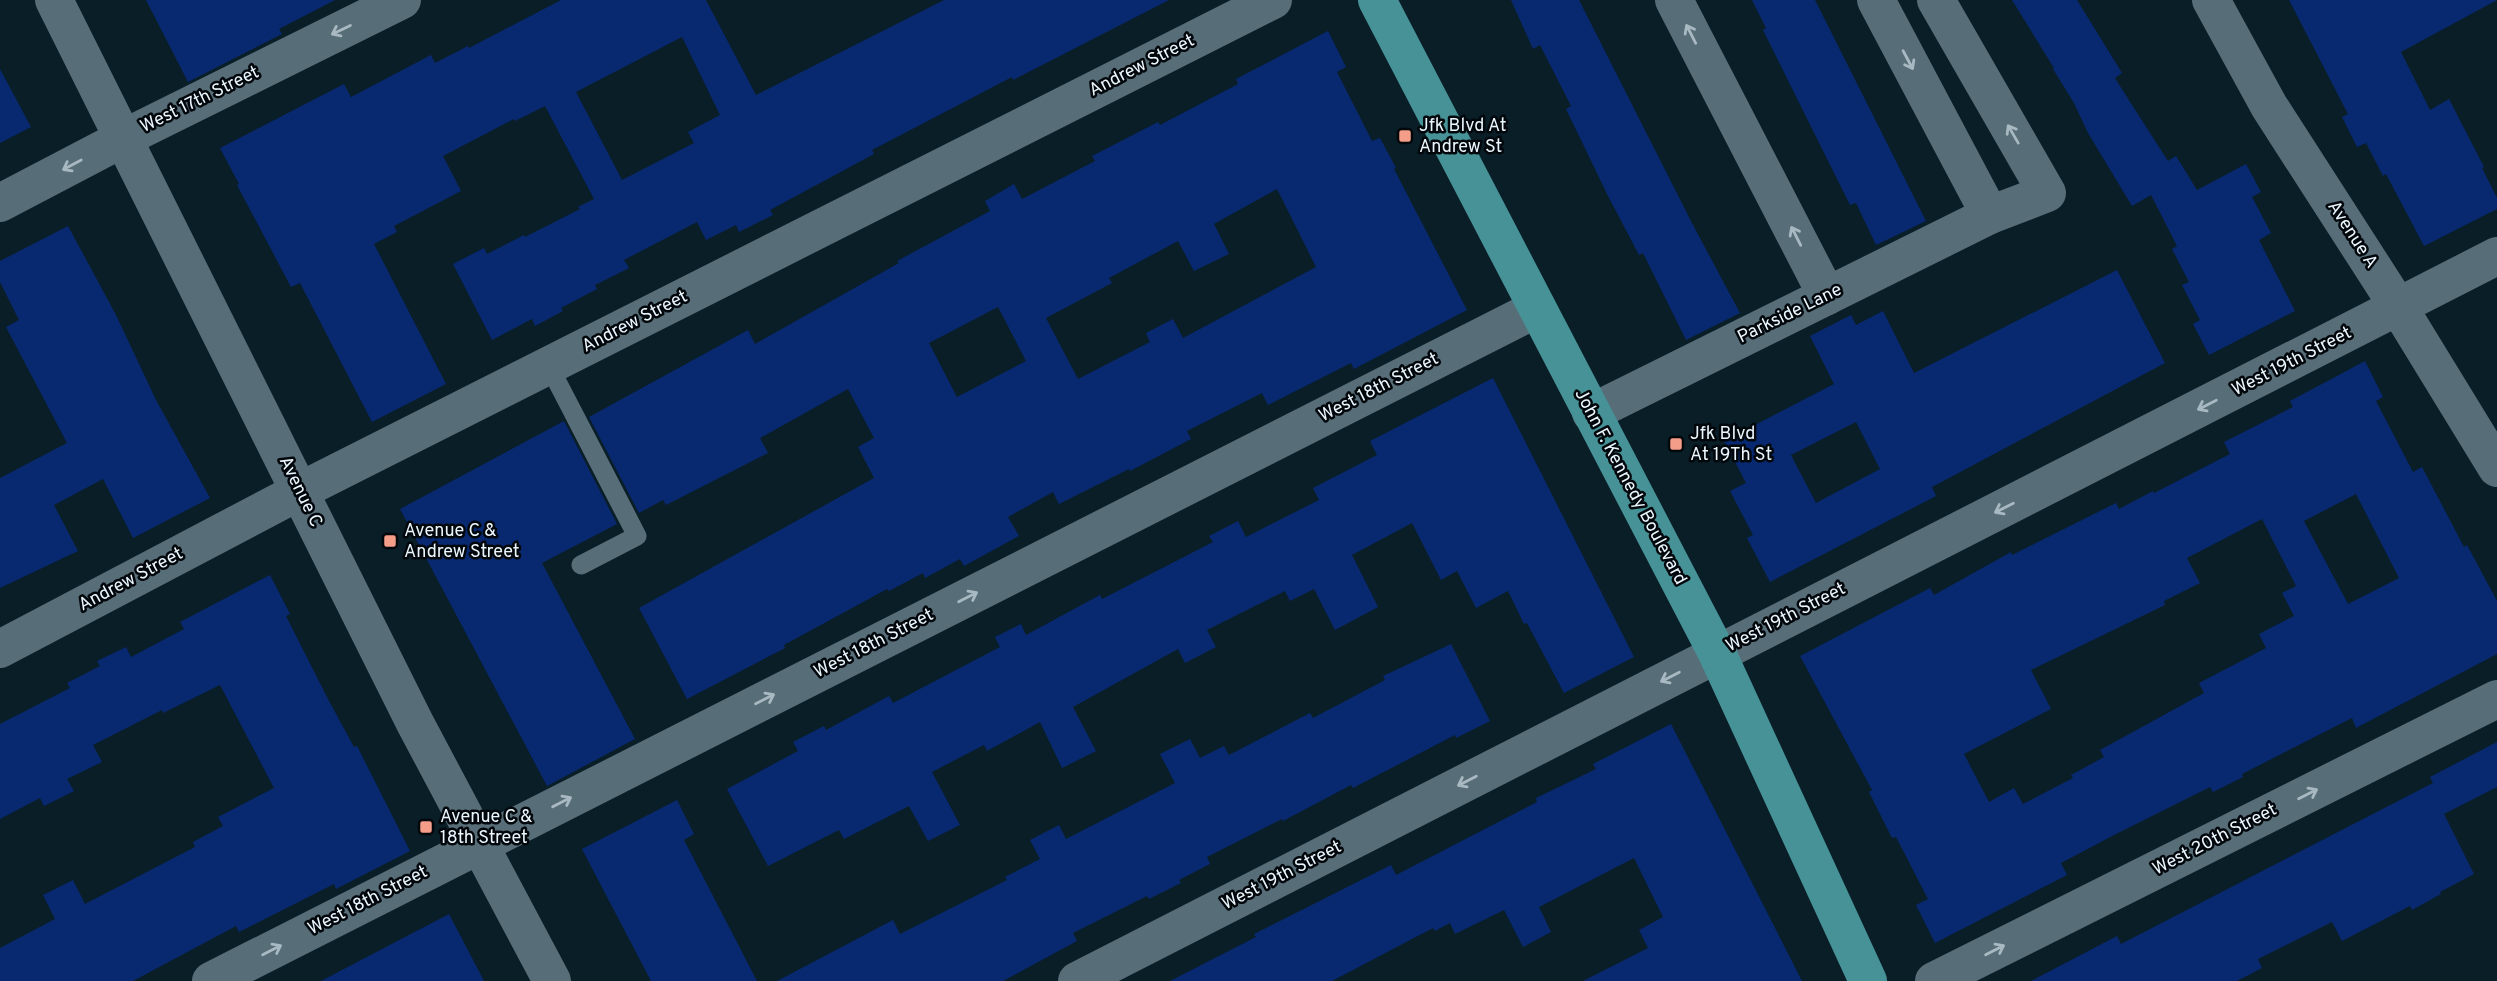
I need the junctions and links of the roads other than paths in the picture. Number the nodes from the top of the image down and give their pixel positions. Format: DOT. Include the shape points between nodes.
graph roads {
  1 [pos="54,0"];
  2 [pos="402,0"];
  3 [pos="1273,0"];
  4 [pos="1377,0"];
  5 [pos="1674,0"];
  6 [pos="1876,0"];
  7 [pos="1936,0"];
  8 [pos="2211,0"];
  9 [pos="124,138"];
  10 [pos="0,203"];
  11 [pos="1990,215"];
  12 [pos="2497,256"];
  13 [pos="1827,296"];
  14 [pos="2399,308"];
  15 [pos="1536,309"];
  16 [pos="549,366"];
  17 [pos="1591,413"];
  18 [pos="2497,468"];
  19 [pos="300,491"];
  20 [pos="581,565"];
  21 [pos="0,649"];
  22 [pos="1717,653"];
  23 [pos="2497,699"];
  24 [pos="478,845"];
  25 [pos="211,981"];
  26 [pos="552,981"];
  27 [pos="1077,981"];
  28 [pos="1868,981"];
  29 [pos="1934,981"];
  1 -- 9 [label="street, Avenue C"];
  2 -- 9 [label="street, West 17th Street, one-way"];
  3 -- 16 [label="street, Andrew Street"];
  4 -- 15 [label="main road, John F. Kennedy Boulevard"];
  13 -- 5 [label="street, one-way"];
  6 -- 11 [label="street, one-way"];
  11 -- 7 [label="street, Parkside Lane, one-way" via="2048,193"];
  8 -- 14 [label="street, Avenue A" via="2269,106"];
  9 -- 10 [label="street, West 17th Street, one-way"];
  9 -- 19 [label="street, Avenue C"];
  11 -- 13 [label="street, Parkside Lane"];
  12 -- 14 [label="street, West 19th Street"];
  13 -- 17 [label="street, Parkside Lane"];
  14 -- 18 [label="street, Avenue A"];
  14 -- 22 [label="street, West 19th Street, one-way"];
  15 -- 17 [label="main road, John F. Kennedy Boulevard"];
  24 -- 15 [label="street, West 18th Street, one-way"];
  16 -- 19 [label="street, Andrew Street"];
  16 -- 20 [label="lane" via="637,536"];
  17 -- 22 [label="main road, John F. Kennedy Boulevard"];
  19 -- 21 [label="street, Andrew Street"];
  19 -- 24 [label="street, Avenue C"];
  22 -- 27 [label="street, West 19th Street, one-way"];
  22 -- 28 [label="main road, John F. Kennedy Boulevard"];
  29 -- 23 [label="street, West 20th Street, one-way"];
  25 -- 24 [label="street, West 18th Street, one-way"];
  24 -- 26 [label="street, Avenue C"];
}
